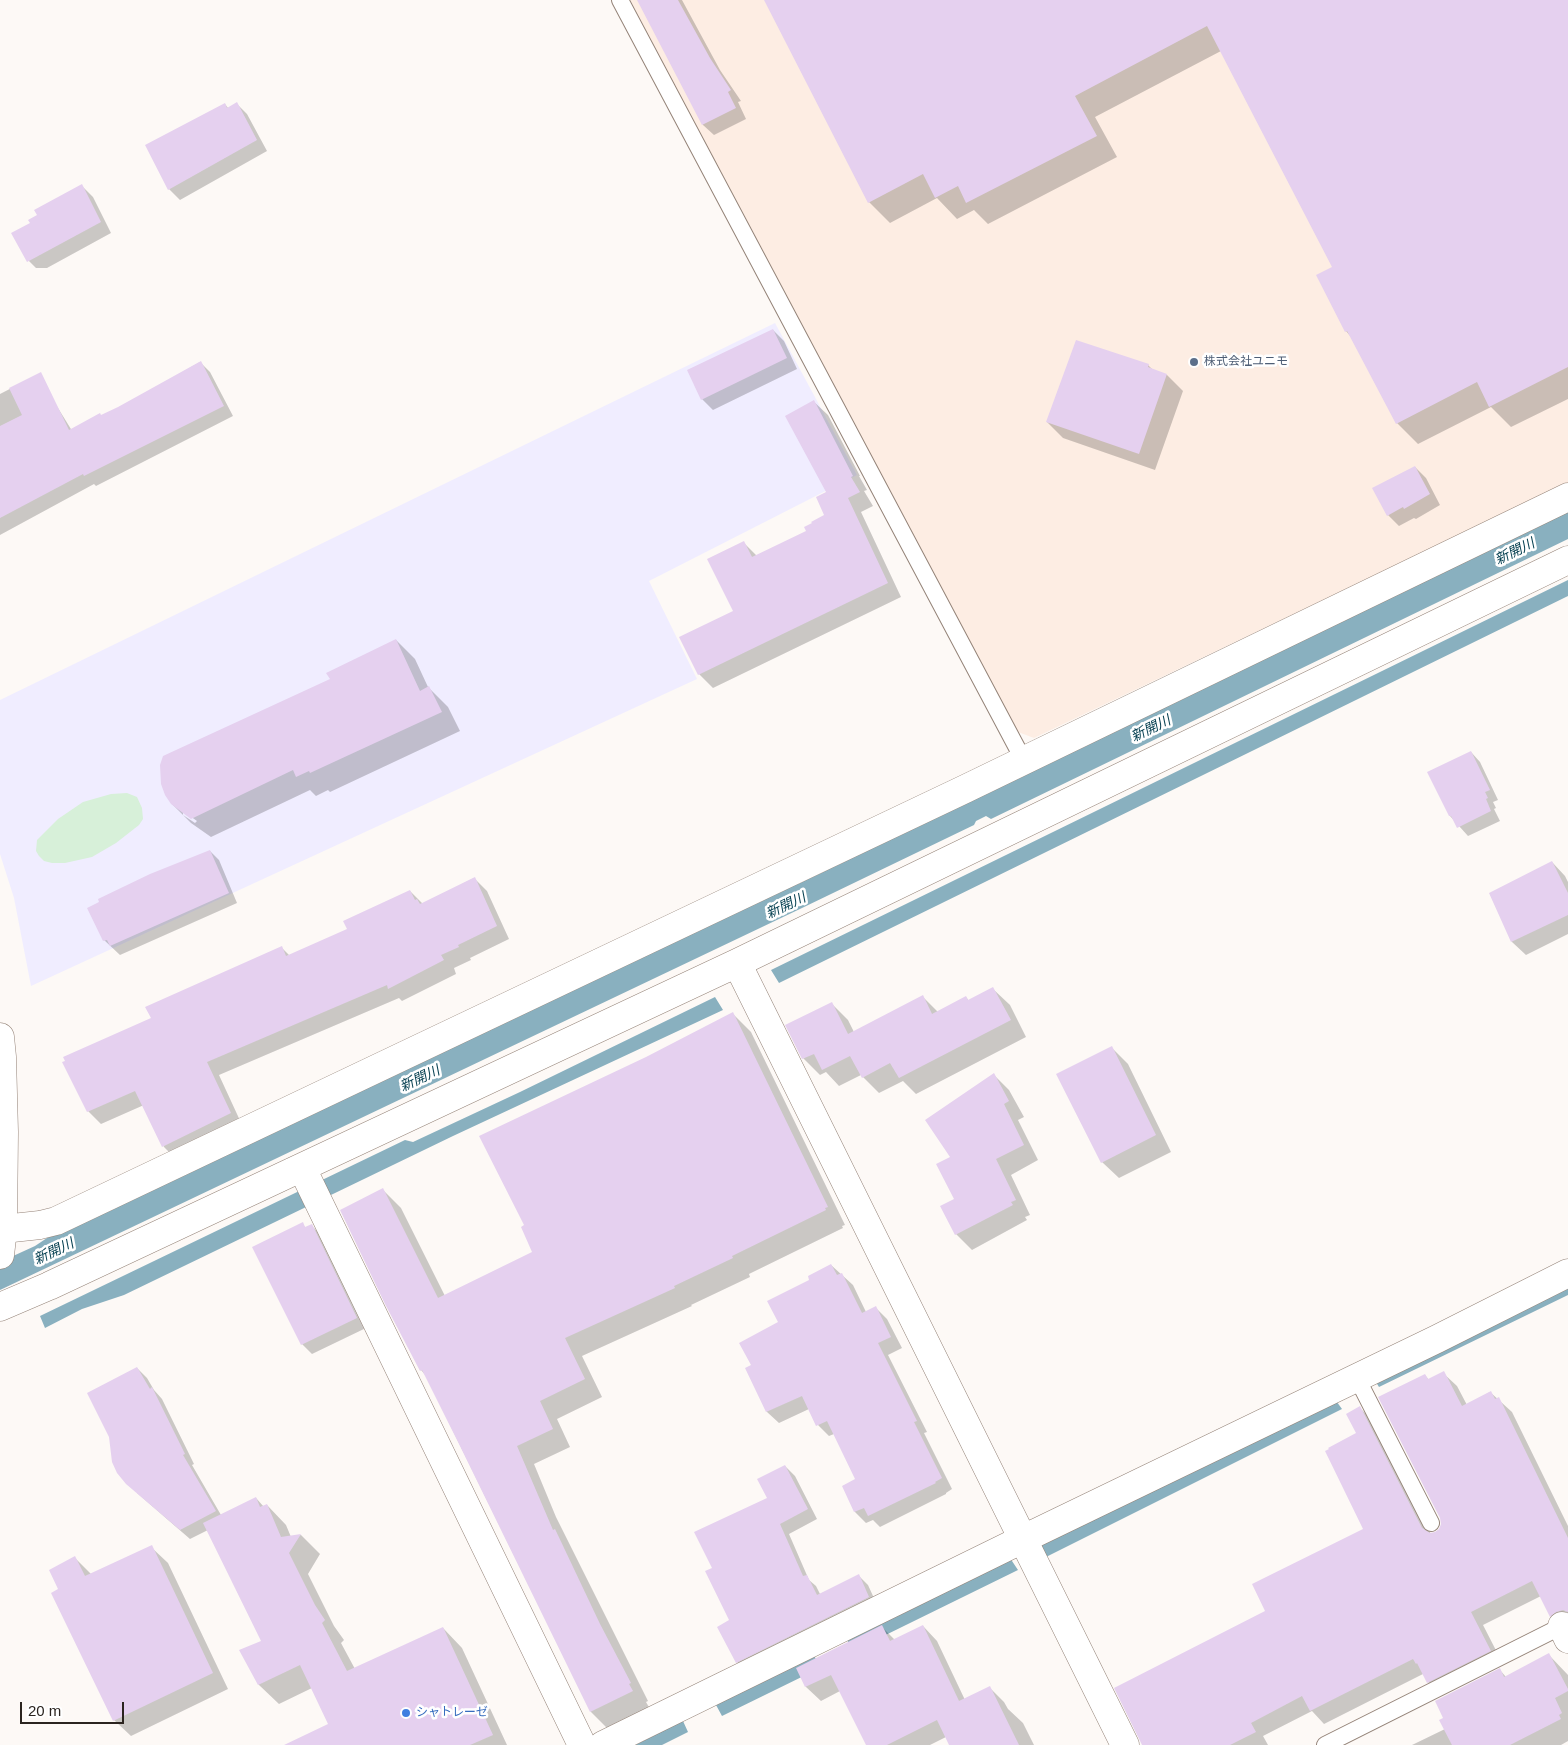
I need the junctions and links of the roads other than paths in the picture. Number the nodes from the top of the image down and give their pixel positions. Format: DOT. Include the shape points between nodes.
graph roads {
  1 [pos="620,0"];
  2 [pos="1568,497"];
  3 [pos="1568,560"];
  4 [pos="1024,761"];
  5 [pos="737,962"];
  6 [pos="0,1037"];
  7 [pos="302,1168"];
  8 [pos="1,1244"];
  9 [pos="1568,1273"];
  10 [pos="0,1307"];
  11 [pos="1357,1378"];
  12 [pos="1431,1523"];
  13 [pos="1023,1539"];
  14 [pos="1566,1630"];
  15 [pos="582,1745"];
  16 [pos="603,1745"];
  17 [pos="1125,1745"];
  18 [pos="1325,1745"];
  1 -- 4 [label="lane"];
  2 -- 4 [label="street"];
  3 -- 5 [label="street"];
  4 -- 8 [label="street" via="56,1221"];
  5 -- 7 [label="street"];
  5 -- 13 [label="street"];
  6 -- 8 [label="street" via="4,1132"];
  7 -- 10 [label="street"];
  7 -- 15 [label="street"];
  9 -- 11 [label="street"];
  11 -- 12 [label="lane"];
  11 -- 13 [label="street"];
  13 -- 16 [label="street"];
  13 -- 17 [label="street"];
  14 -- 18 [label="lane"];
}
